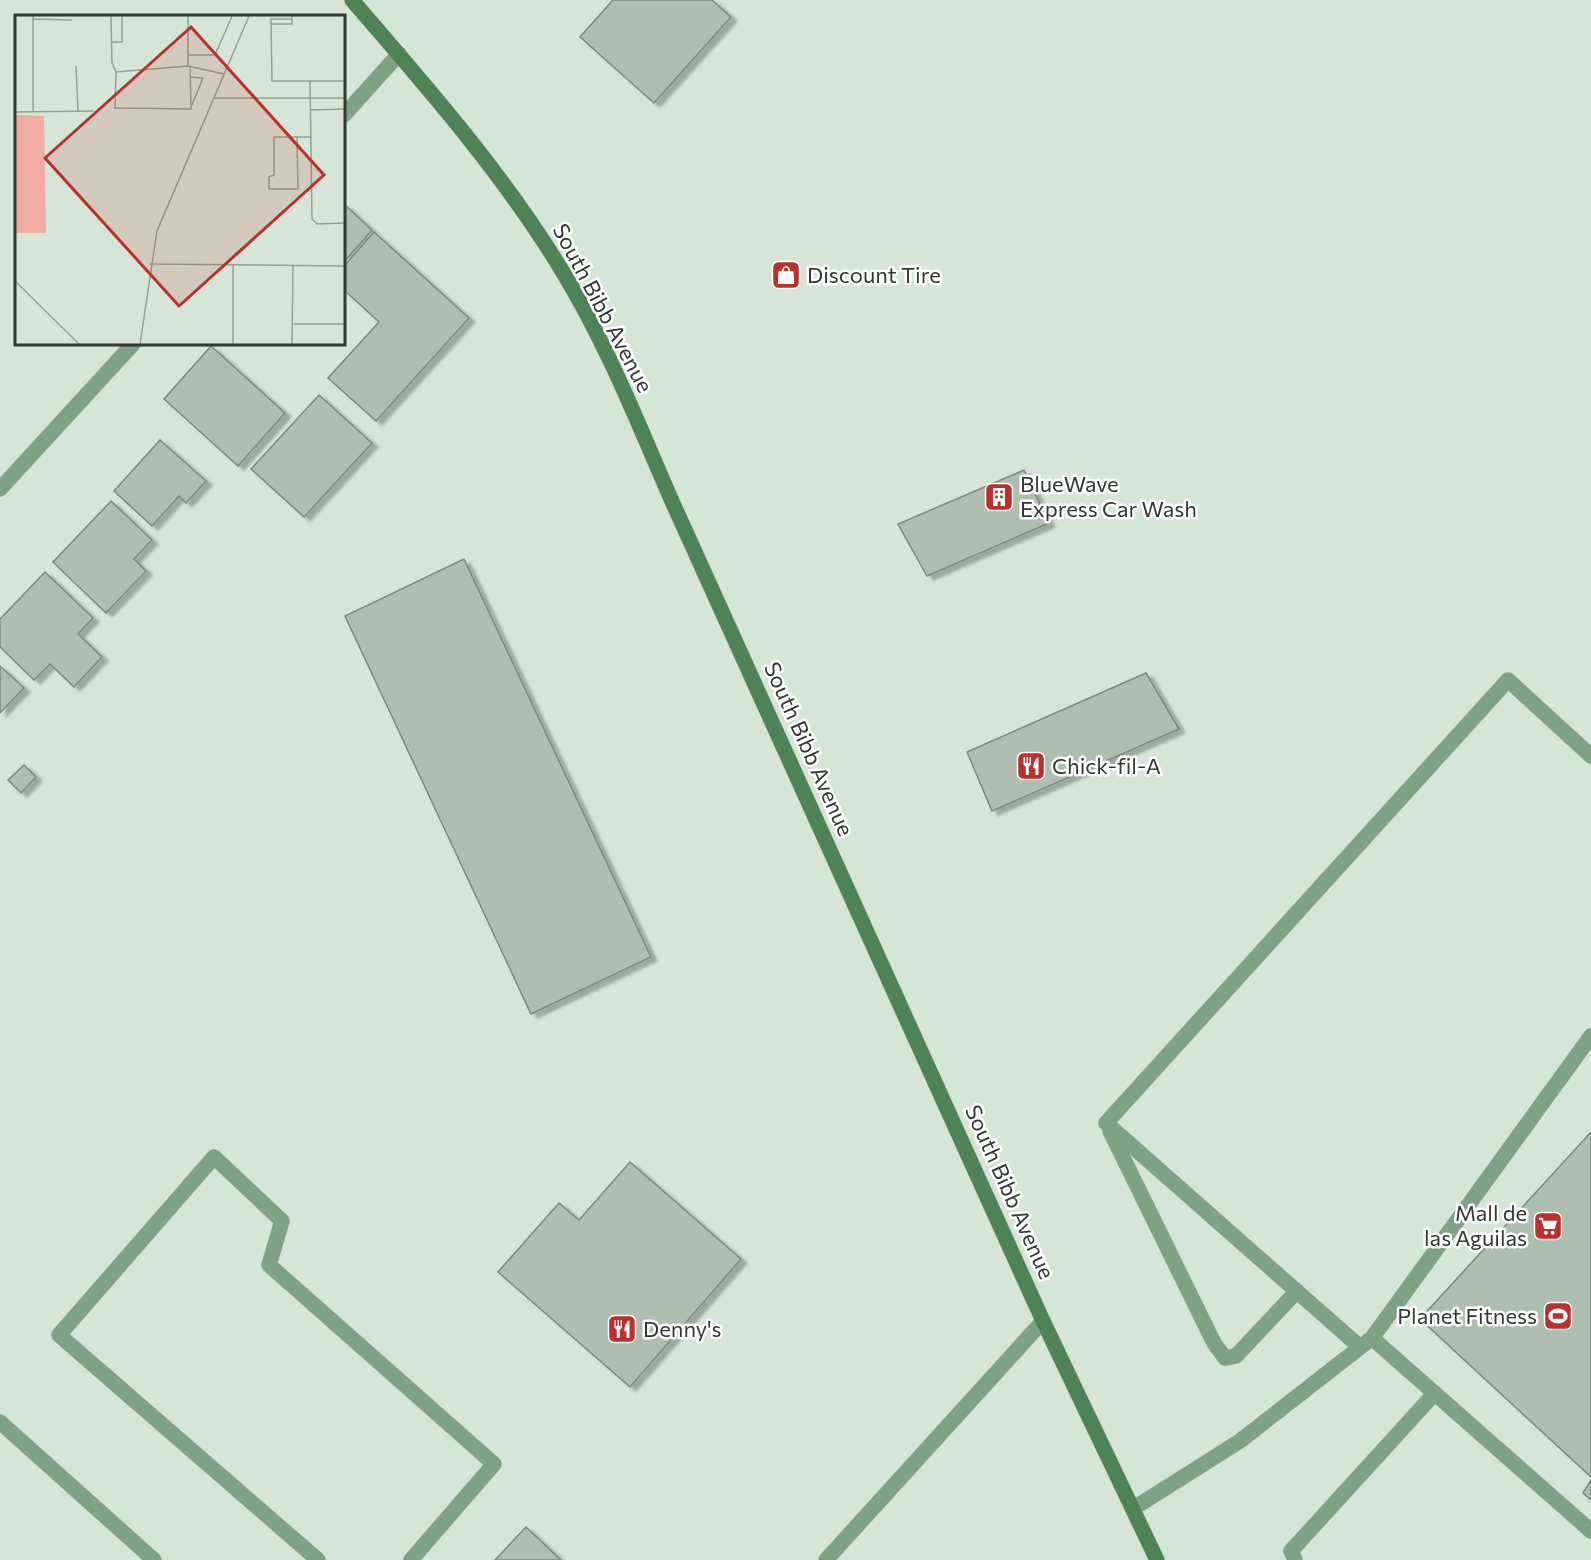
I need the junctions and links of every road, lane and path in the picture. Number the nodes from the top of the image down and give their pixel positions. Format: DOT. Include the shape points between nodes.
graph roads {
  1 [pos="351,0"];
  2 [pos="399,54"];
  3 [pos="345,114"];
  4 [pos="132,345"];
  5 [pos="0,489"];
  6 [pos="1591,756"];
  7 [pos="1591,1036"];
  8 [pos="1106,1123"];
  9 [pos="1296,1291"];
  10 [pos="1043,1321"];
  11 [pos="1366,1342"];
  12 [pos="1436,1393"];
  13 [pos="0,1422"];
  14 [pos="1134,1508"];
  15 [pos="1591,1531"];
  16 [pos="154,1560"];
  17 [pos="318,1560"];
  18 [pos="411,1560"];
  19 [pos="826,1560"];
  20 [pos="1157,1560"];
  21 [pos="1295,1560"];
  1 -- 2 [label="main road, South Bibb Avenue"];
  2 -- 3 [label="street"];
  2 -- 10 [label="main road, South Bibb Avenue" via="514,196 562,271 612,362"];
  4 -- 5 [label="street"];
  6 -- 8 [label="street" via="1509,680"];
  7 -- 11 [label="street"];
  8 -- 9 [label="street"];
  8 -- 9 [label="street" via="1222,1355 1236,1356"];
  9 -- 11 [label="street"];
  10 -- 14 [label="main road, South Bibb Avenue"];
  10 -- 19 [label="street"];
  11 -- 12 [label="street"];
  11 -- 14 [label="street" via="1240,1441"];
  12 -- 15 [label="street"];
  12 -- 21 [label="street" via="1291,1551"];
  13 -- 16 [label="street"];
  14 -- 20 [label="main road, South Bibb Avenue"];
  17 -- 18 [label="street" via="59,1335 214,1157 282,1221 269,1265 494,1464"];
}
